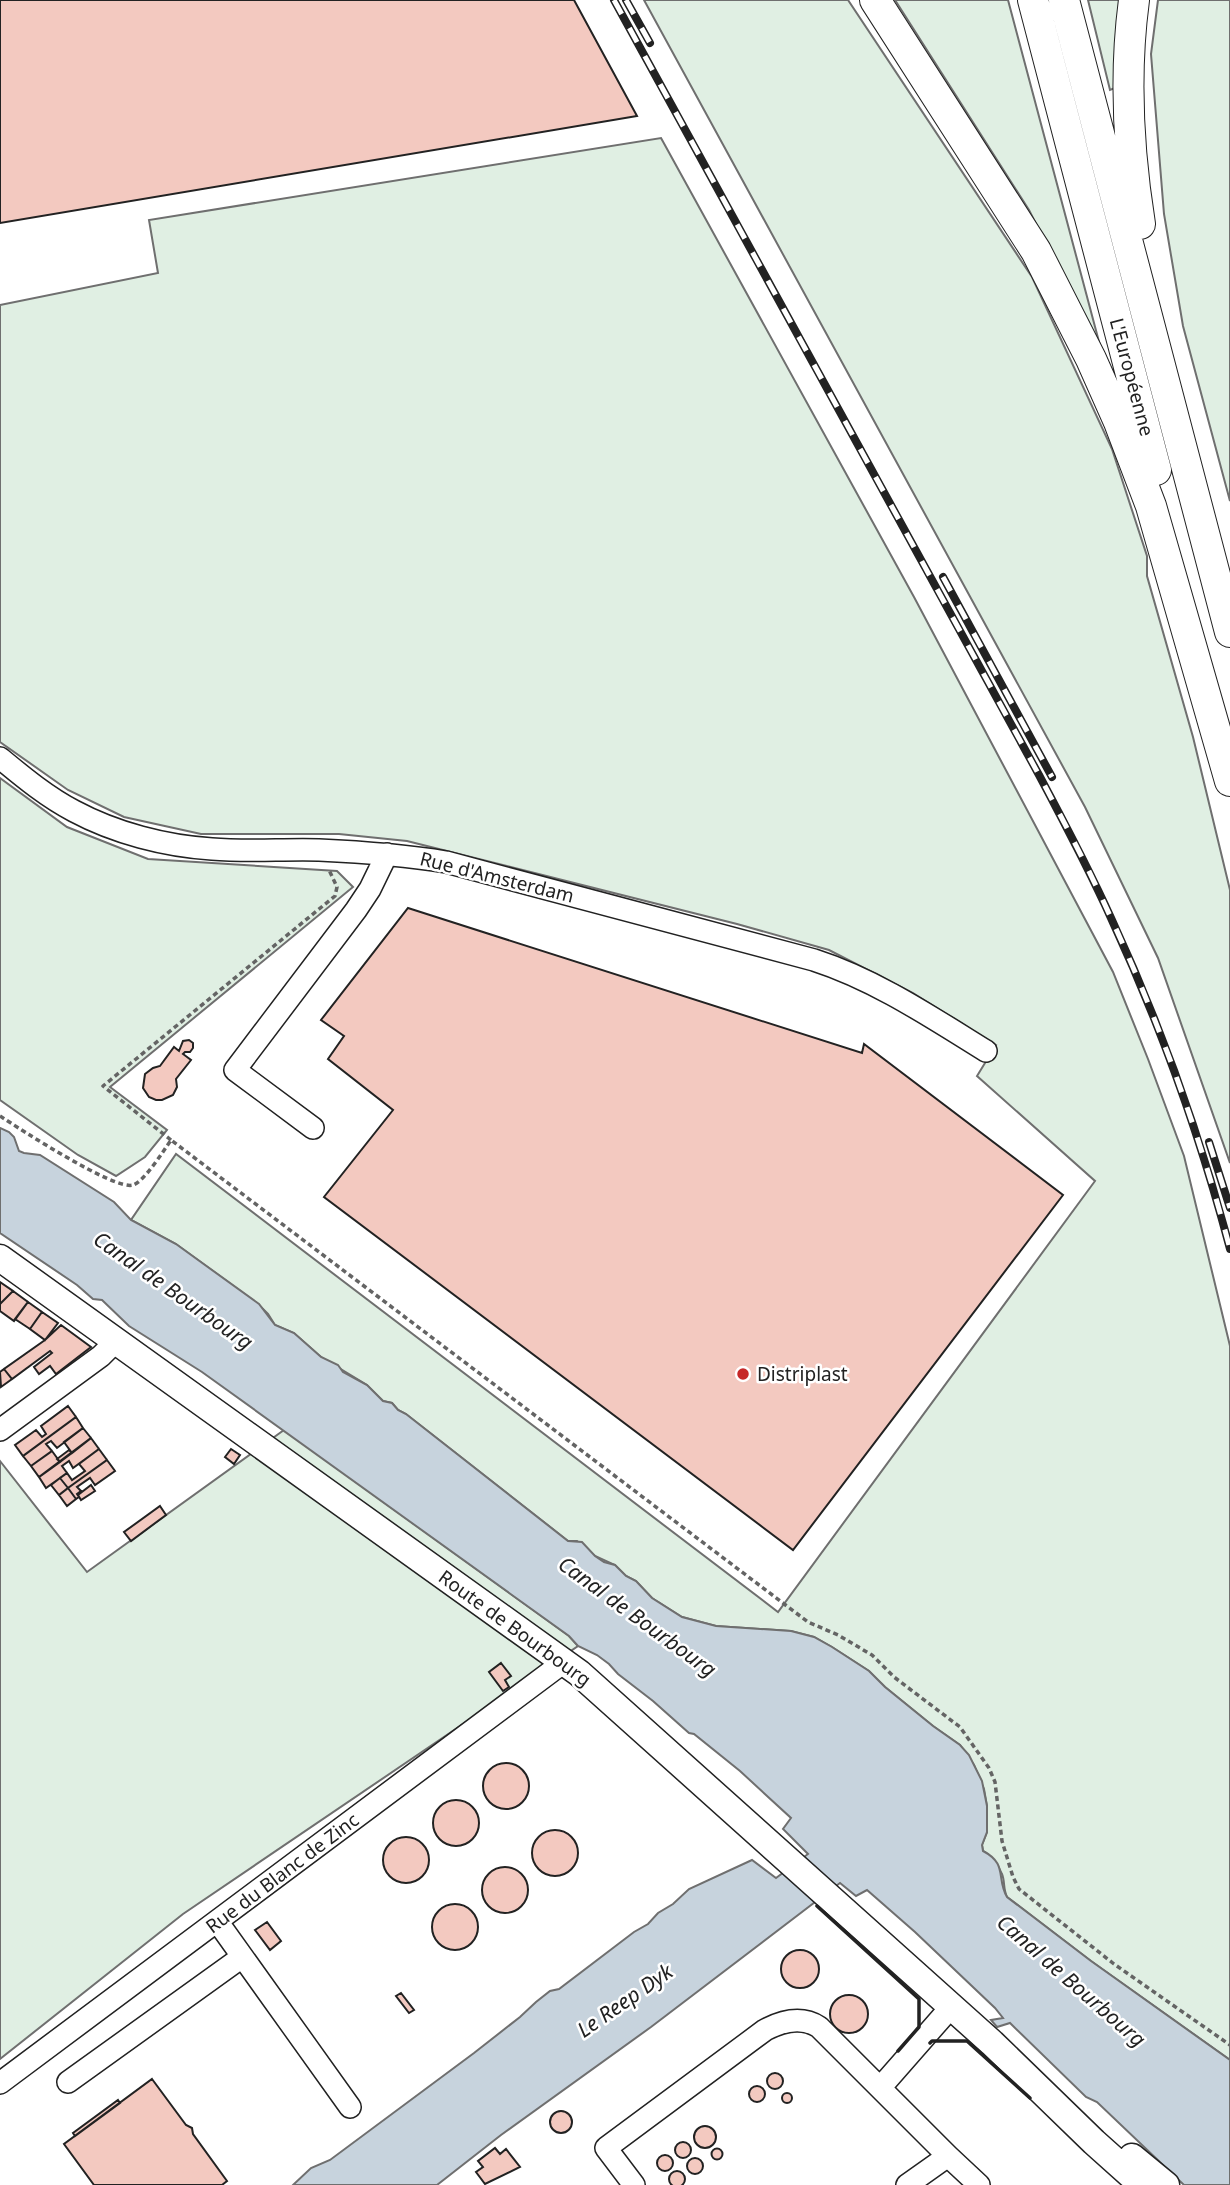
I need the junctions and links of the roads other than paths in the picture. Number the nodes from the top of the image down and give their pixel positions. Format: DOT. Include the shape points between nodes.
graph roads {
  1 [pos="875,0"];
  2 [pos="1033,0"];
  3 [pos="1063,0"];
  4 [pos="1134,0"];
  5 [pos="1230,587"];
  6 [pos="1230,632"];
  7 [pos="1230,754"];
  8 [pos="0,758"];
  9 [pos="1230,781"];
  10 [pos="387,854"];
  11 [pos="986,1051"];
  12 [pos="313,1128"];
  13 [pos="0,1258"];
  14 [pos="116,1341"];
  15 [pos="0,1430"];
  16 [pos="565,1662"];
  17 [pos="217,1921"];
  18 [pos="242,1957"];
  19 [pos="951,2007"];
  20 [pos="992,2043"];
  21 [pos="68,2082"];
  22 [pos="0,2083"];
  23 [pos="880,2088"];
  24 [pos="350,2107"];
  25 [pos="948,2156"];
  26 [pos="634,2185"];
  27 [pos="907,2185"];
  28 [pos="979,2185"];
  29 [pos="1142,2185"];
  30 [pos="1166,2185"];
  1 -- 9 [label="highway" via="1031,243 1091,359 1151,506"];
  2 -- 7 [label="highway, L'Européenne"];
  3 -- 6 [label="highway, L'Européenne"];
  4 -- 5 [label="highway" via="1129,135 1140,225"];
  8 -- 10 [label="street, Rue d'Amsterdam" via="73,811 160,842 213,849"];
  10 -- 11 [label="street, Rue d'Amsterdam" via="446,862 830,965 901,1000"];
  10 -- 12 [label="street" via="365,898 235,1070"];
  13 -- 14 [label="main road, Route de Bourbourg"];
  14 -- 15 [label="street"];
  14 -- 16 [label="main road, Route de Bourbourg"];
  16 -- 17 [label="street, Rue du Blanc de Zinc"];
  16 -- 19 [label="main road, Route de Bourbourg"];
  17 -- 18 [label="street"];
  17 -- 22 [label="street, Rue du Blanc de Zinc"];
  18 -- 21 [label="street"];
  18 -- 24 [label="street"];
  19 -- 20 [label="main road, Route de Bourbourg"];
  19 -- 23 [label="street"];
  20 -- 29 [label="main road, Route de Bourbourg"];
  20 -- 30 [label="main road, Route de Bourbourg"];
  23 -- 25 [label="street"];
  23 -- 26 [label="street" via="814,2024 778,2024 606,2148"];
  25 -- 27 [label="street"];
  25 -- 28 [label="street"];
}
